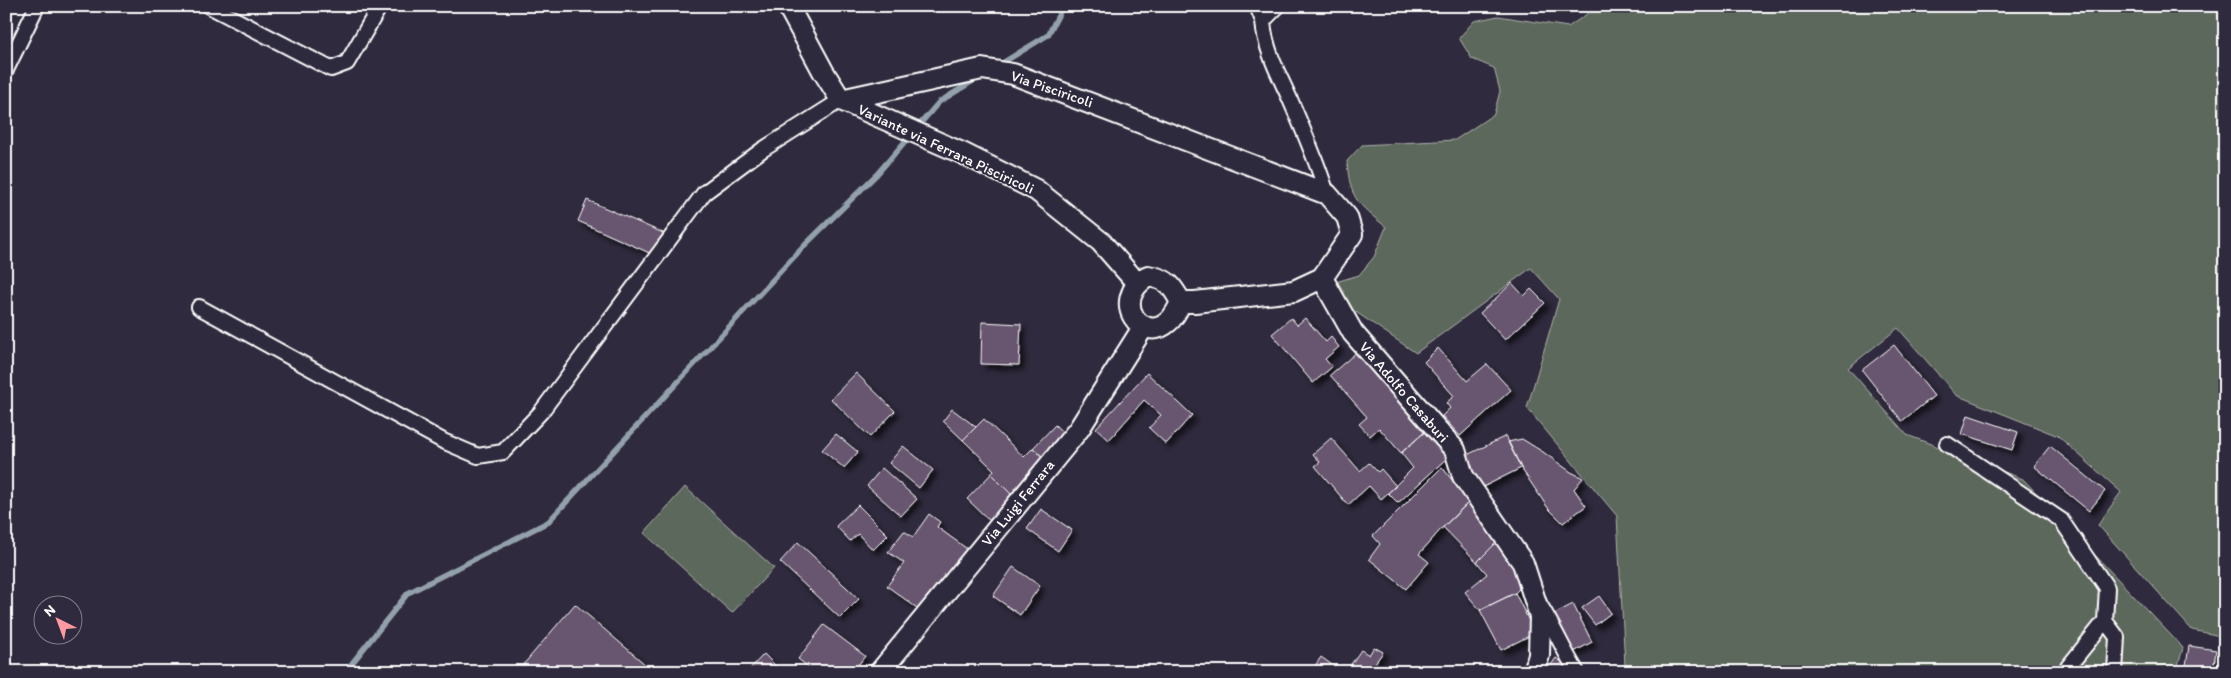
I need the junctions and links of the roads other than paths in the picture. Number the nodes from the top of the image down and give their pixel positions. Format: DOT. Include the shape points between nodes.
graph roads {
  1 [pos="37,6"];
  2 [pos="209,6"];
  3 [pos="380,6"];
  4 [pos="788,6"];
  5 [pos="1258,6"];
  6 [pos="1278,6"];
  7 [pos="1263,21"];
  8 [pos="6,70"];
  9 [pos="841,100"];
  10 [pos="1327,194"];
  11 [pos="1322,278"];
  12 [pos="1138,283"];
  13 [pos="1181,302"];
  14 [pos="199,307"];
  15 [pos="1144,326"];
  16 [pos="1947,444"];
  17 [pos="1532,591"];
  18 [pos="2105,621"];
  19 [pos="880,672"];
  20 [pos="1534,672"];
  21 [pos="1578,672"];
  22 [pos="2064,672"];
  23 [pos="2115,672"];
  1 -- 8 [label="street"];
  2 -- 3 [label="street" via="331,69 347,62"];
  4 -- 9 [label="street"];
  5 -- 7 [label="street"];
  6 -- 7 [label="street"];
  7 -- 10 [label="street" via="1272,59 1318,163"];
  9 -- 10 [label="street, Via Pisciricoli" via="982,69 1013,74"];
  9 -- 12 [label="street, Variante via Ferrara Pisciricoli" via="964,154 1036,190 1101,242"];
  9 -- 14 [label="street" via="762,150 704,193 541,412 503,452 478,456 443,441"];
  10 -- 11 [label="street" via="1348,216 1352,234"];
  11 -- 13 [label="street" via="1294,291"];
  11 -- 17 [label="street, Via Adolfo Casaburi" via="1353,333 1455,450 1462,476 1523,563"];
  12 -- 13 [label="street" via="1148,276 1158,278 1173,287"];
  12 -- 15 [label="street" via="1130,294 1130,309"];
  13 -- 15 [label="street" via="1164,326 1152,330"];
  15 -- 19 [label="street, Via Luigi Ferrara" via="1079,429"];
  16 -- 18 [label="street" via="2061,520 2107,588"];
  17 -- 20 [label="street, Via Adolfo Casaburi" via="1540,616 1539,655"];
  17 -- 21 [label="street"];
  18 -- 22 [label="street"];
  18 -- 23 [label="street" via="2117,637"];
}
